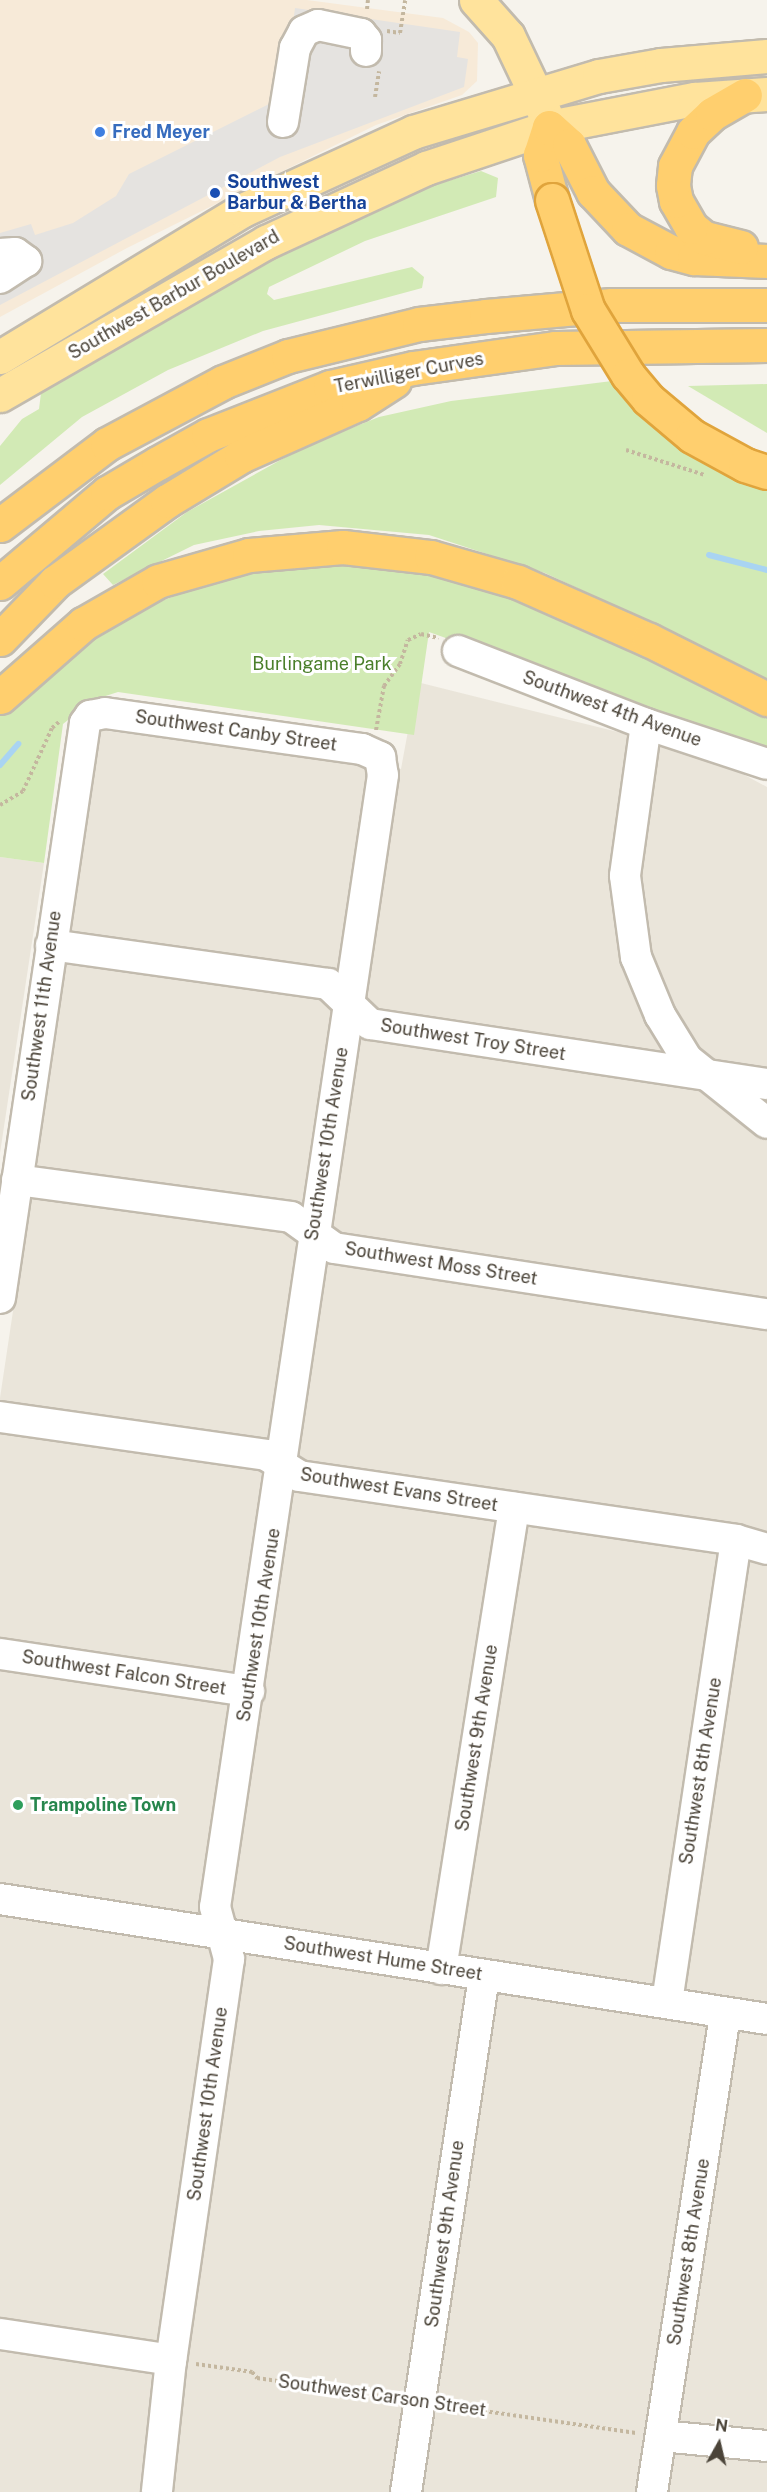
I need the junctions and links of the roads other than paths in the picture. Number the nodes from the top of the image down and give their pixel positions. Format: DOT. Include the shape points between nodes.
graph roads {
  1 [pos="476,0"];
  2 [pos="375,41"];
  3 [pos="767,56"];
  4 [pos="536,92"];
  5 [pos="756,94"];
  6 [pos="283,122"];
  7 [pos="549,127"];
  8 [pos="767,248"];
  9 [pos="0,254"];
  10 [pos="767,261"];
  11 [pos="0,278"];
  12 [pos="767,305"];
  13 [pos="767,345"];
  14 [pos="0,357"];
  15 [pos="413,368"];
  16 [pos="0,395"];
  17 [pos="767,472"];
  18 [pos="0,525"];
  19 [pos="0,583"];
  20 [pos="0,639"];
  21 [pos="458,651"];
  22 [pos="0,697"];
  23 [pos="767,699"];
  24 [pos="90,716"];
  25 [pos="646,724"];
  26 [pos="380,757"];
  27 [pos="767,764"];
  28 [pos="51,945"];
  29 [pos="349,1004"];
  30 [pos="705,1075"];
  31 [pos="767,1084"];
  32 [pos="767,1123"];
  33 [pos="17,1180"];
  34 [pos="313,1232"];
  35 [pos="0,1298"];
  36 [pos="767,1314"];
  37 [pos="0,1417"];
  38 [pos="283,1466"];
  39 [pos="514,1508"];
  40 [pos="736,1540"];
  41 [pos="767,1549"];
  42 [pos="0,1654"];
  43 [pos="249,1691"];
  44 [pos="0,1899"];
  45 [pos="222,1934"];
  46 [pos="441,1968"];
  47 [pos="484,1976"];
  48 [pos="667,2002"];
  49 [pos="725,2013"];
  50 [pos="767,2019"];
  51 [pos="0,2334"];
  52 [pos="171,2360"];
  53 [pos="661,2436"];
  54 [pos="767,2446"];
  55 [pos="157,2492"];
  56 [pos="406,2492"];
  57 [pos="652,2492"];
  1 -- 4 [label="main road" via="508,36"];
  2 -- 6 [label="street" via="318,25 304,31 294,48"];
  3 -- 4 [label="main road, Southwest Barbur Boulevard" via="661,65"];
  4 -- 7 [label="main road"];
  4 -- 14 [label="main road, Southwest Barbur Boulevard" via="413,132 286,188"];
  5 -- 7 [label="main road, Southwest Barbur Boulevard" via="646,106"];
  5 -- 8 [label="highway" via="712,114 693,132 675,166 673,185 683,217 704,238 733,247"];
  7 -- 10 [label="highway" via="569,145 593,192 628,229 670,252 694,258"];
  7 -- 16 [label="main road, Southwest Barbur Boulevard" via="426,168 312,218"];
  7 -- 17 [label="highway, bridge" via="540,155 552,200 588,310 628,375 648,399 692,436"];
  9 -- 11 [label="street" via="15,253 26,261"];
  12 -- 18 [label="highway" via="612,305 486,316 419,324 288,356 223,382 107,444"];
  13 -- 15 [label="highway, Terwilliger Curves" via="555,348"];
  15 -- 19 [label="highway, Terwilliger Curves" via="330,387 208,435 107,493"];
  15 -- 20 [label="highway" via="358,404 241,456 167,501 55,582"];
  21 -- 25 [label="street, Southwest 4th Avenue"];
  22 -- 23 [label="highway" via="83,624 133,592 184,571 276,551 343,547 459,563 534,588"];
  24 -- 26 [label="street, Southwest Canby Street" via="105,713 362,749"];
  24 -- 28 [label="street, Southwest 11th Avenue" via="82,730"];
  25 -- 27 [label="street, Southwest 4th Avenue"];
  25 -- 30 [label="street" via="626,850 630,930 647,989 660,1015 681,1052"];
  26 -- 29 [label="street, Southwest 10th Avenue" via="383,775"];
  28 -- 29 [label="street, Southwest Troy Street" via="328,984"];
  28 -- 33 [label="street, Southwest 11th Avenue"];
  29 -- 30 [label="street, Southwest Troy Street" via="370,1024"];
  29 -- 34 [label="street, Southwest 10th Avenue"];
  30 -- 31 [label="street, Southwest Troy Street"];
  30 -- 32 [label="street"];
  33 -- 34 [label="street, Southwest Moss Street" via="291,1217"];
  33 -- 35 [label="street, Southwest 11th Avenue"];
  34 -- 36 [label="street, Southwest Moss Street" via="334,1248"];
  34 -- 38 [label="street, Southwest 10th Avenue"];
  37 -- 38 [label="street, Southwest Evans Street" via="266,1455"];
  38 -- 39 [label="street, Southwest Evans Street" via="299,1476"];
  38 -- 43 [label="street, Southwest 10th Avenue"];
  39 -- 40 [label="street, Southwest Evans Street"];
  39 -- 46 [label="street, Southwest 9th Avenue"];
  40 -- 41 [label="street, Southwest Evans Street"];
  40 -- 48 [label="street, Southwest 8th Avenue"];
  42 -- 43 [label="street, Southwest Falcon Street"];
  43 -- 45 [label="street, Southwest 10th Avenue" via="215,1907"];
  44 -- 45 [label="street, Southwest Hume Street"];
  45 -- 46 [label="street, Southwest Hume Street"];
  45 -- 52 [label="street, Southwest 10th Avenue" via="229,1959"];
  46 -- 47 [label="street, Southwest Hume Street"];
  47 -- 48 [label="street, Southwest Hume Street"];
  47 -- 56 [label="street, Southwest 9th Avenue"];
  48 -- 49 [label="street, Southwest Hume Street"];
  49 -- 50 [label="street, Southwest Hume Street"];
  49 -- 53 [label="street, Southwest 8th Avenue"];
  51 -- 52 [label="street"];
  52 -- 55 [label="street, Southwest 10th Avenue"];
  53 -- 54 [label="street"];
  53 -- 57 [label="street, Southwest 8th Avenue"];
}
